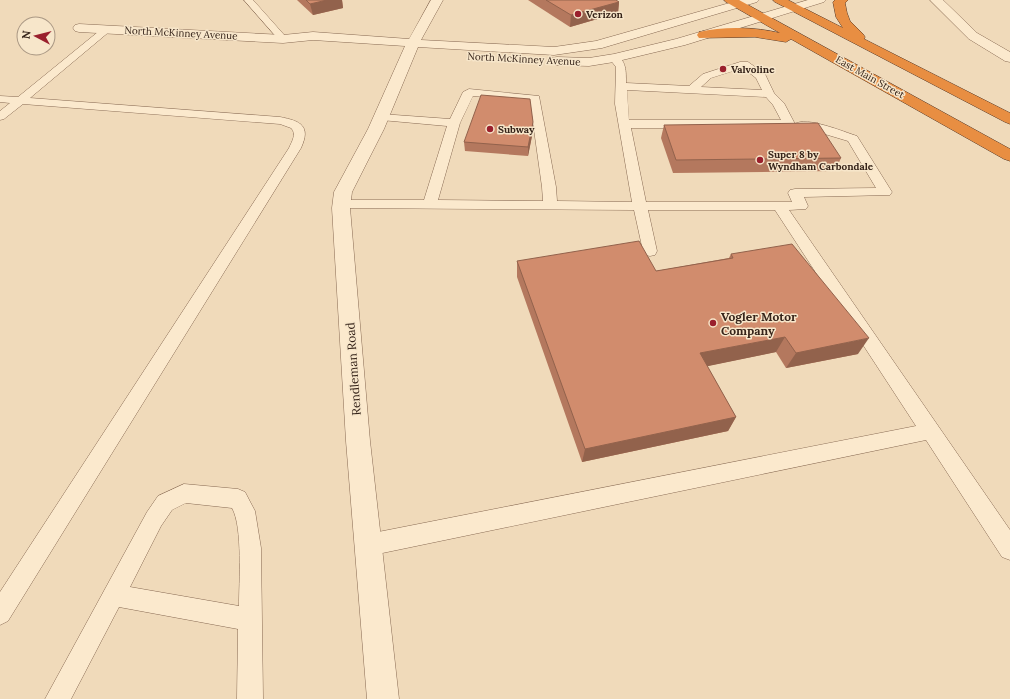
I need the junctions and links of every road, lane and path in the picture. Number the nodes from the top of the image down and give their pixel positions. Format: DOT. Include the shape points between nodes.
graph roads {
  1 [pos="248,0"];
  2 [pos="437,0"];
  3 [pos="754,0"];
  4 [pos="779,0"];
  5 [pos="820,0"];
  6 [pos="842,0"];
  7 [pos="936,0"];
  8 [pos="734,2"];
  9 [pos="795,8"];
  10 [pos="760,17"];
  11 [pos="79,28"];
  12 [pos="107,29"];
  13 [pos="703,34"];
  14 [pos="283,39"];
  15 [pos="807,42"];
  16 [pos="865,44"];
  17 [pos="412,48"];
  18 [pos="614,58"];
  19 [pos="1009,58"];
  20 [pos="621,86"];
  21 [pos="692,90"];
  22 [pos="770,94"];
  23 [pos="0,99"];
  24 [pos="20,101"];
  25 [pos="0,117"];
  26 [pos="382,117"];
  27 [pos="1010,119"];
  28 [pos="454,123"];
  29 [pos="624,124"];
  30 [pos="789,124"];
  31 [pos="1010,156"];
  32 [pos="342,204"];
  33 [pos="430,204"];
  34 [pos="550,206"];
  35 [pos="640,206"];
  36 [pos="779,206"];
  37 [pos="650,251"];
  38 [pos="931,431"];
  39 [pos="368,545"];
  40 [pos="1010,549"];
  41 [pos="113,595"];
  42 [pos="0,612"];
  43 [pos="250,620"];
  44 [pos="58,699"];
  45 [pos="250,699"];
  46 [pos="383,699"];
  1 -- 14 [label="lane"];
  2 -- 17 [label="street, Rendleman Road"];
  3 -- 8 [label="street, North McKinney Avenue"];
  4 -- 9 [label="highway"];
  5 -- 9 [label="street, North McKinney Avenue"];
  6 -- 16 [label="highway" via="839,2 839,11 842,18"];
  7 -- 19 [label="street" via="973,36"];
  8 -- 10 [label="highway, East Main Street"];
  8 -- 17 [label="street, North McKinney Avenue" via="597,44 554,51"];
  9 -- 10 [label="street, North McKinney Avenue"];
  9 -- 16 [label="highway"];
  10 -- 13 [label="street, North McKinney Avenue"];
  10 -- 15 [label="highway, East Main Street"];
  11 -- 12 [label="street, North McKinney Avenue"];
  12 -- 14 [label="street, North McKinney Avenue"];
  12 -- 24 [label="lane"];
  13 -- 15 [label="highway" via="759,33"];
  13 -- 18 [label="street, North McKinney Avenue"];
  14 -- 17 [label="street, North McKinney Avenue" via="305,46"];
  15 -- 31 [label="highway, East Main Street"];
  16 -- 27 [label="highway"];
  17 -- 18 [label="street, North McKinney Avenue" via="552,61 589,62"];
  17 -- 26 [label="street, Rendleman Road"];
  18 -- 20 [label="lane" via="621,67"];
  20 -- 21 [label="lane"];
  20 -- 29 [label="lane"];
  21 -- 22 [label="lane"];
  21 -- 22 [label="lane" via="707,76 744,64 761,76"];
  22 -- 30 [label="lane"];
  23 -- 24 [label="lane"];
  24 -- 25 [label="lane"];
  24 -- 42 [label="lane" via="265,119 296,125 300,130 300,136 295,148"];
  26 -- 28 [label="lane"];
  26 -- 32 [label="street, Rendleman Road" via="343,192"];
  28 -- 33 [label="lane"];
  28 -- 34 [label="lane" via="468,92 536,98"];
  29 -- 30 [label="lane"];
  29 -- 35 [label="lane"];
  30 -- 36 [label="lane" via="809,125 852,139 884,192 795,193 802,206"];
  32 -- 33 [label="lane"];
  32 -- 39 [label="street, Rendleman Road" via="358,441"];
  33 -- 34 [label="lane"];
  34 -- 35 [label="lane"];
  35 -- 36 [label="lane"];
  35 -- 37 [label="lane"];
  36 -- 38 [label="lane"];
  38 -- 39 [label="lane"];
  38 -- 40 [label="lane"];
  39 -- 46 [label="street, Rendleman Road"];
  41 -- 43 [label="lane"];
  41 -- 43 [label="lane" via="165,503 184,492 238,499 245,511 250,548"];
  41 -- 44 [label="lane"];
  43 -- 45 [label="lane"];
}
